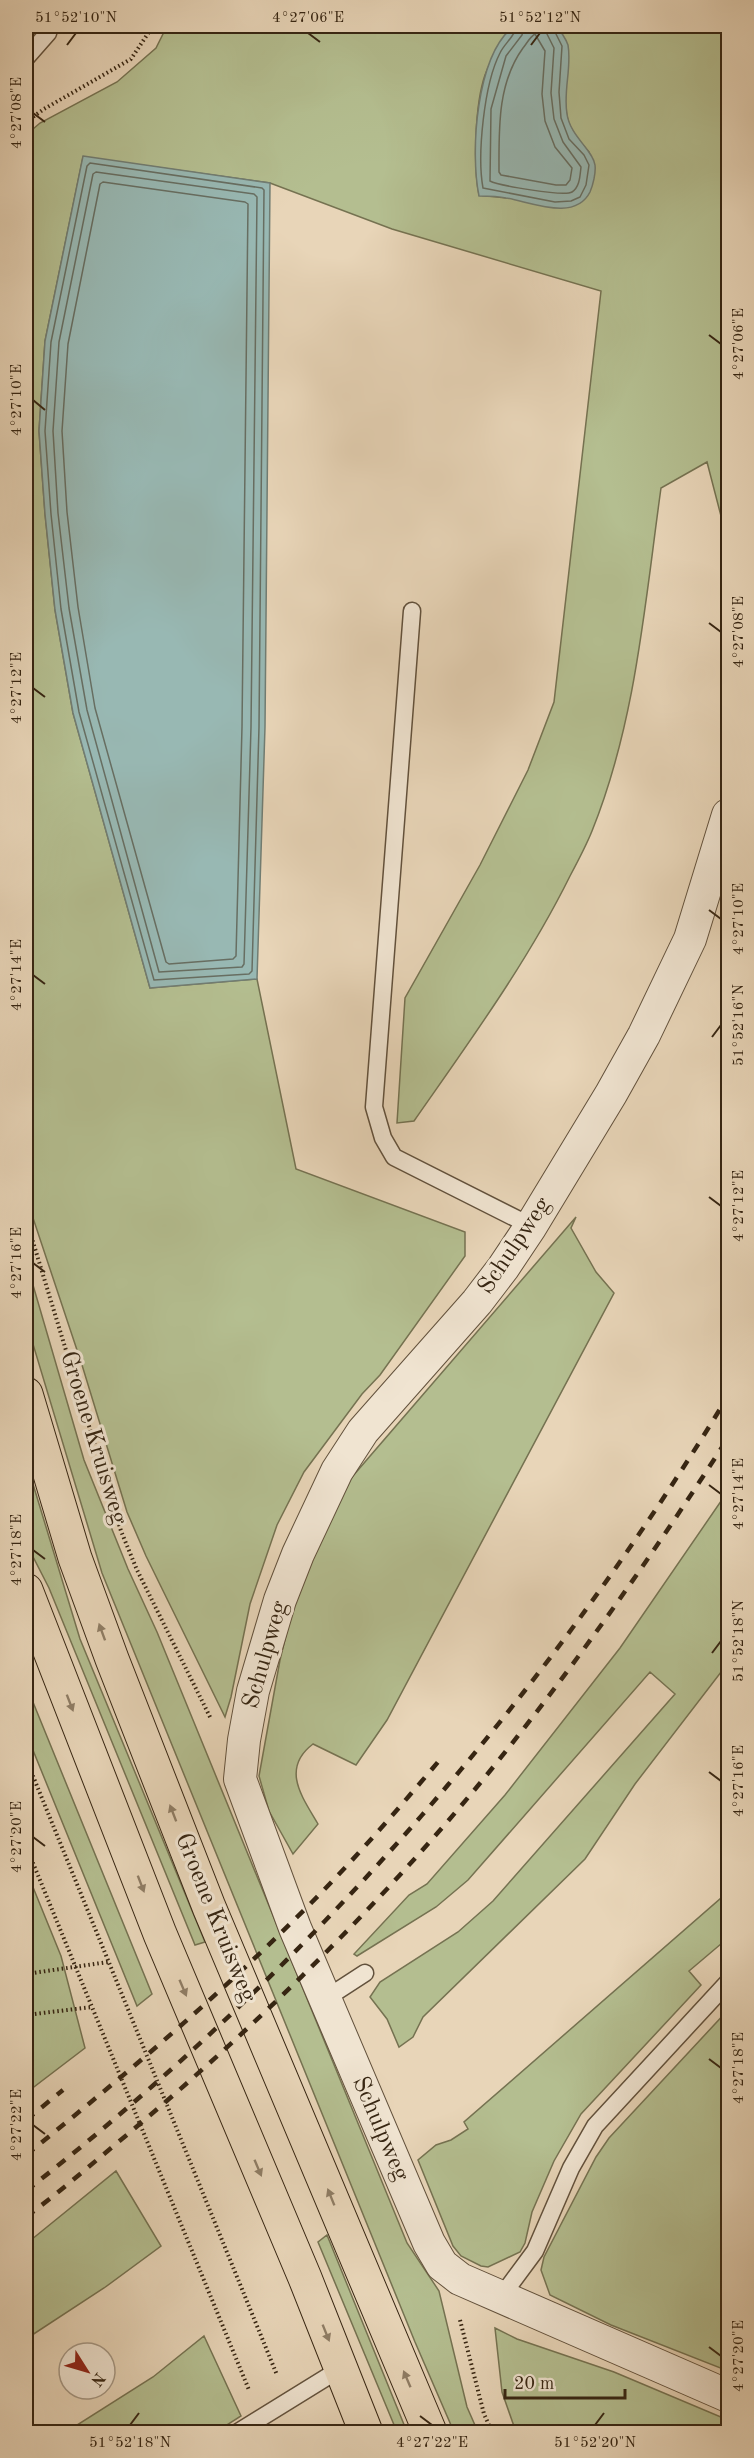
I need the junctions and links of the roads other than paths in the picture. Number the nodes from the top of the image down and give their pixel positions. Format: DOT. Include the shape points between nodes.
graph roads {
  1 [pos="50,26"];
  2 [pos="26,58"];
  3 [pos="412,611"];
  4 [pos="729,815"];
  5 [pos="531,1226"];
  6 [pos="26,1394"];
  7 [pos="26,1590"];
  8 [pos="365,1973"];
  9 [pos="729,1982"];
  10 [pos="325,1999"];
  11 [pos="501,2297"];
  12 [pos="340,2368"];
  13 [pos="729,2396"];
  14 [pos="238,2433"];
  15 [pos="366,2433"];
  16 [pos="430,2433"];
  1 -- 2 [label="lane"];
  3 -- 5 [label="lane" via="374,1107 382,1138 394,1157"];
  4 -- 5 [label="street, Schulpweg" via="690,939 667,991 611,1094"];
  5 -- 10 [label="street, Schulpweg" via="477,1302 363,1431 337,1471 298,1554 253,1691 240,1779"];
  16 -- 6 [label="main road, Groene Kruisweg, one-way" via="210,1907 112,1659 75,1558"];
  7 -- 12 [label="main road, one-way" via="160,1934"];
  8 -- 10 [label="lane"];
  9 -- 11 [label="lane" via="595,2126 571,2168 535,2251"];
  10 -- 11 [label="street, Schulpweg" via="429,2243 442,2265 460,2279"];
  11 -- 13 [label="street, Schulpweg"];
  12 -- 14 [label="lane"];
  12 -- 15 [label="main road"];
}
